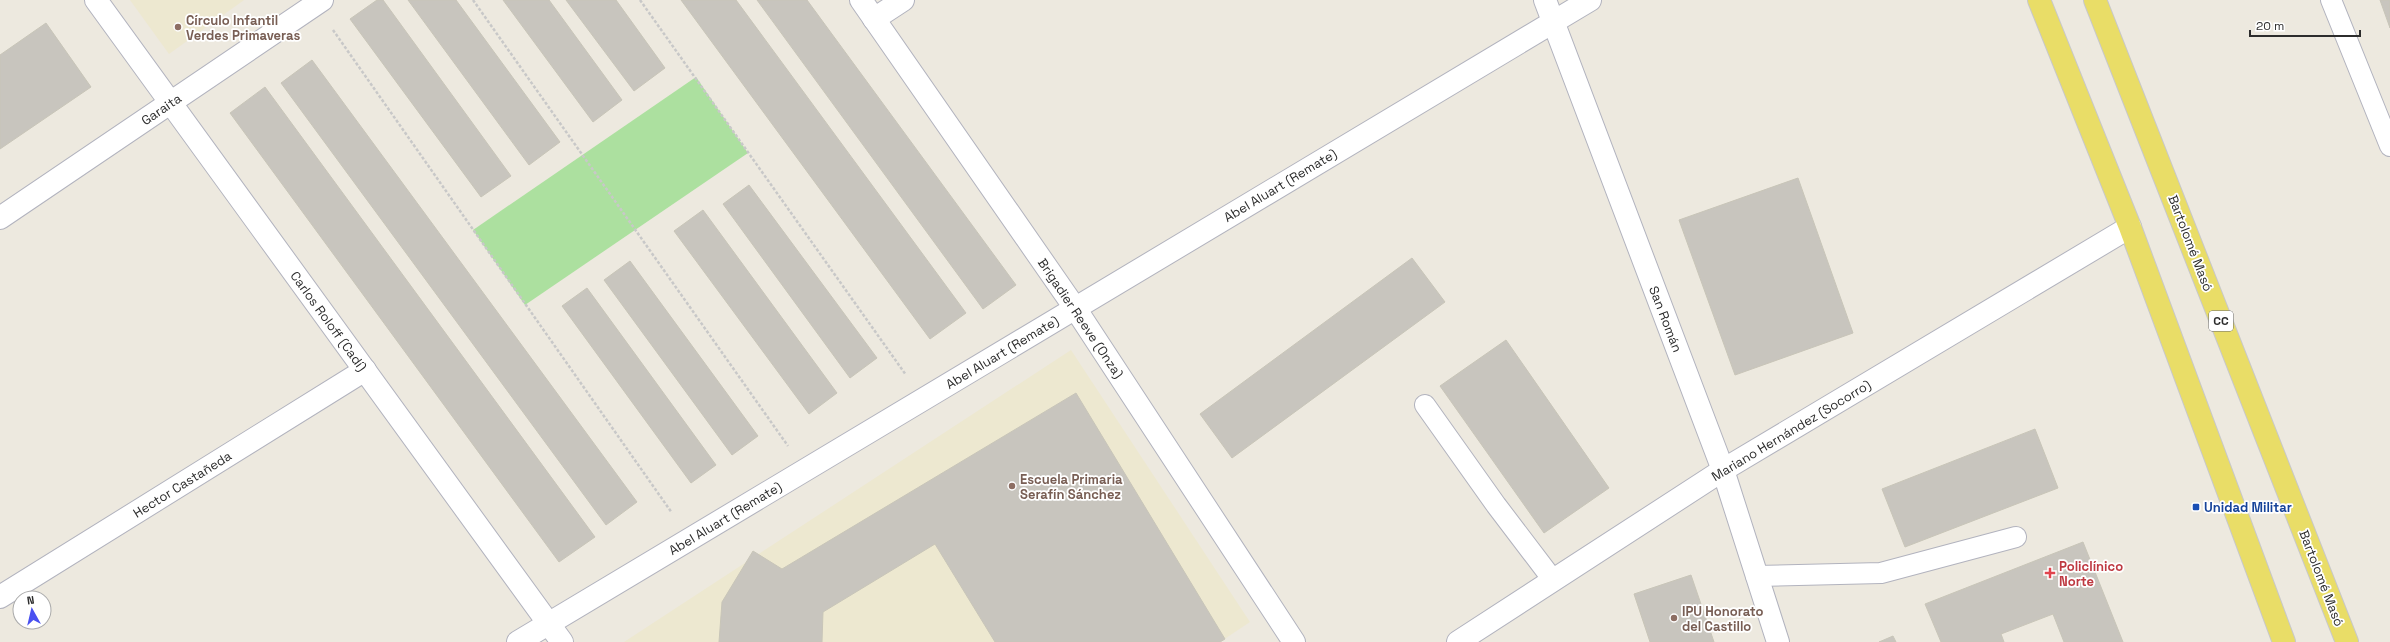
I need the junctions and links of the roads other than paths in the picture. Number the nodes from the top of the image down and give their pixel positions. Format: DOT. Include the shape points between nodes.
graph roads {
  1 [pos="96,0"];
  2 [pos="860,0"];
  3 [pos="903,0"];
  4 [pos="1545,0"];
  5 [pos="1590,0"];
  6 [pos="2039,0"];
  7 [pos="2095,0"];
  8 [pos="2332,0"];
  9 [pos="318,2"];
  10 [pos="874,19"];
  11 [pos="1553,22"];
  12 [pos="169,103"];
  13 [pos="2390,146"];
  14 [pos="0,218"];
  15 [pos="2130,227"];
  16 [pos="1075,308"];
  17 [pos="365,370"];
  18 [pos="1425,405"];
  19 [pos="1723,470"];
  20 [pos="2016,537"];
  21 [pos="1756,576"];
  22 [pos="1553,580"];
  23 [pos="0,597"];
  24 [pos="2268,600"];
  25 [pos="549,624"];
  26 [pos="518,642"];
  27 [pos="562,642"];
  28 [pos="1294,642"];
  29 [pos="1458,642"];
  30 [pos="1778,642"];
  31 [pos="2275,642"];
  32 [pos="2284,642"];
  33 [pos="2347,642"];
  1 -- 12 [label="street, Carlos Roloff (Cadí)"];
  2 -- 10 [label="street, Brigadier Reeve (Onza)"];
  3 -- 10 [label="street"];
  4 -- 11 [label="street, San Román"];
  5 -- 11 [label="street, Abel Aluart (Remate)"];
  6 -- 15 [label="main road"];
  7 -- 33 [label="main road, Bartolomé Masó / CC"];
  8 -- 13 [label="lane"];
  9 -- 12 [label="street, Garaita"];
  10 -- 16 [label="street, Brigadier Reeve (Onza)"];
  11 -- 16 [label="street, Abel Aluart (Remate)"];
  11 -- 19 [label="street, San Román"];
  12 -- 14 [label="street, Garaita"];
  12 -- 17 [label="street, Carlos Roloff (Cadí)"];
  15 -- 19 [label="street, Mariano Hernández (Socorro)"];
  15 -- 24 [label="main road"];
  16 -- 25 [label="street, Abel Aluart (Remate)"];
  16 -- 28 [label="street, Brigadier Reeve (Onza)"];
  17 -- 23 [label="street, Hector Castañeda"];
  17 -- 25 [label="street, Carlos Roloff (Cadí)"];
  18 -- 22 [label="lane"];
  19 -- 21 [label="street, San Román"];
  19 -- 22 [label="street, Mariano Hernández (Socorro)"];
  20 -- 21 [label="lane" via="1882,573"];
  21 -- 30 [label="street, San Román"];
  22 -- 29 [label="street, Mariano Hernández (Socorro)"];
  24 -- 31 [label="main road"];
  24 -- 32 [label="main road"];
  25 -- 26 [label="street, Abel Aluart (Remate)"];
  25 -- 27 [label="street, Carlos Roloff (Cadí)"];
}
